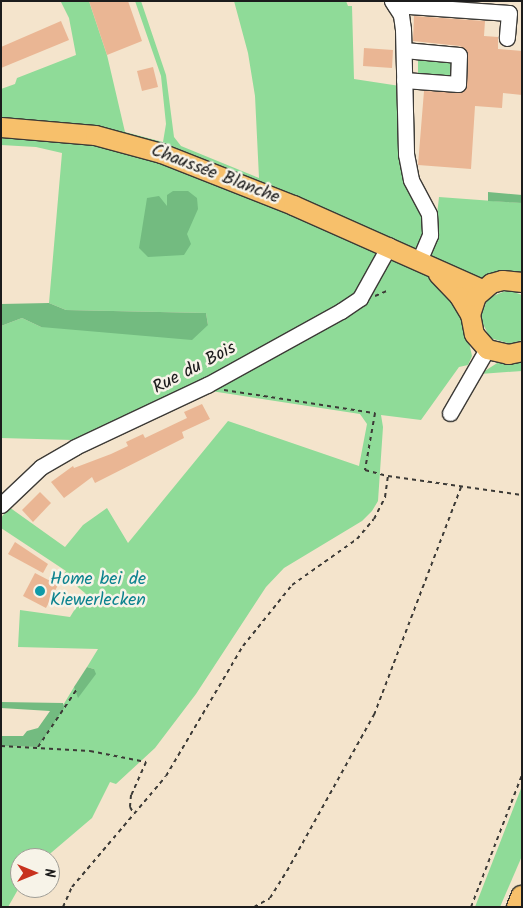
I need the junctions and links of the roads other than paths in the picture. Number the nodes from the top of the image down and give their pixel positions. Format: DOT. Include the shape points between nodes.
graph roads {
  1 [pos="393,3"];
  2 [pos="472,6"];
  3 [pos="507,38"];
  4 [pos="404,50"];
  5 [pos="404,80"];
  6 [pos="1,127"];
  7 [pos="390,246"];
  8 [pos="426,265"];
  9 [pos="522,282"];
  10 [pos="482,289"];
  11 [pos="470,314"];
  12 [pos="487,349"];
  13 [pos="522,351"];
  14 [pos="450,414"];
  15 [pos="1,506"];
  16 [pos="522,897"];
  17 [pos="518,907"];
  1 -- 2 [label="street"];
  1 -- 4 [label="street" via="401,15"];
  2 -- 3 [label="street" via="509,13"];
  4 -- 5 [label="street"];
  4 -- 5 [label="street" via="459,55 458,84"];
  5 -- 8 [label="street" via="410,180 429,214"];
  6 -- 7 [label="main road, Chaussée Blanche" via="86,134 129,143 235,182"];
  7 -- 8 [label="main road, Chaussée Blanche"];
  7 -- 15 [label="street, Rue du Bois" via="360,298 207,385 40,467"];
  8 -- 10 [label="main road, Chaussée Blanche"];
  8 -- 11 [label="main road" via="459,296"];
  9 -- 10 [label="main road" via="502,280"];
  10 -- 11 [label="main road"];
  11 -- 12 [label="main road" via="474,334"];
  12 -- 13 [label="main road" via="508,354"];
  12 -- 14 [label="street"];
  16 -- 17 [label="highway"];
}
